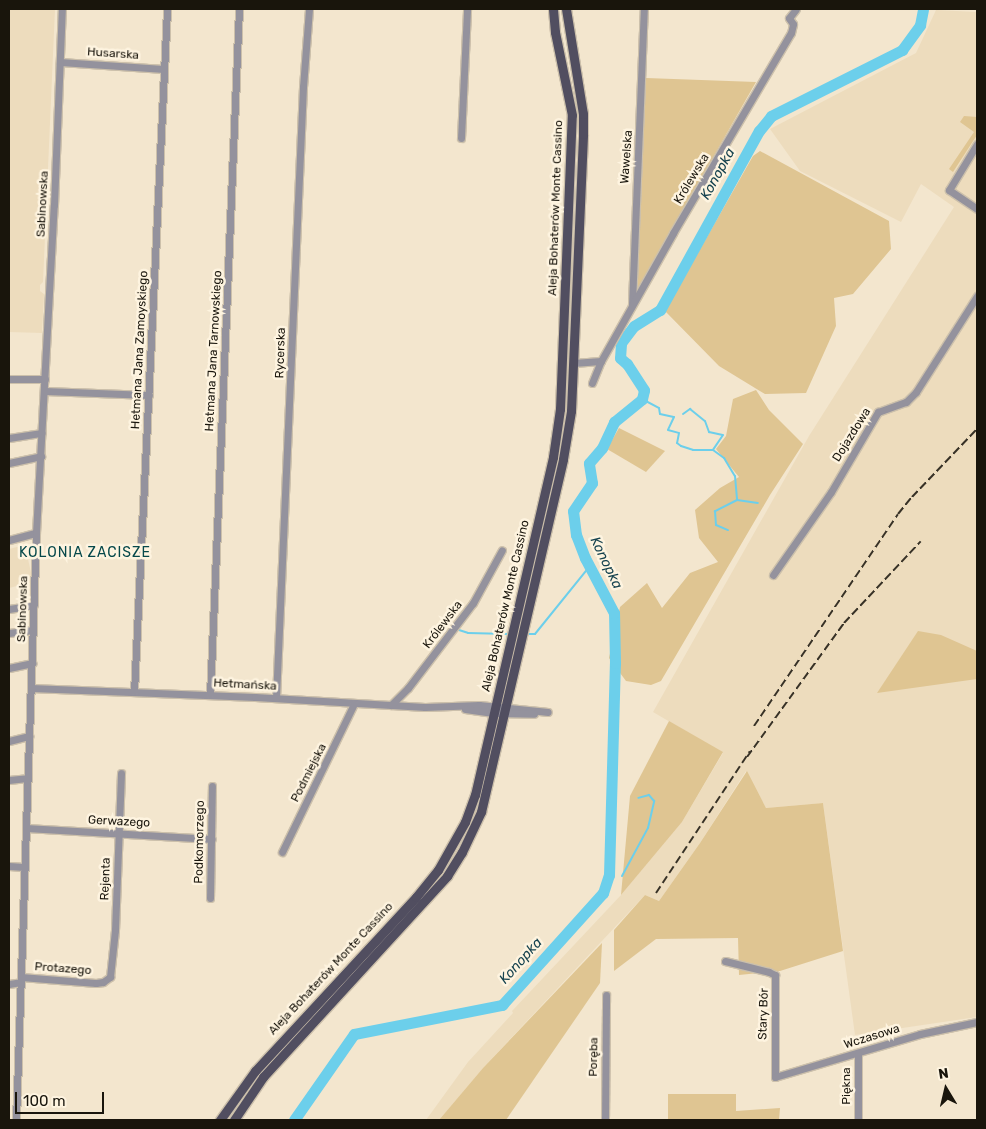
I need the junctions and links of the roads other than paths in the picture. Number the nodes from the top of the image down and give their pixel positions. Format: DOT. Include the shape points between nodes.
graph roads {
  1 [pos="62,9"];
  2 [pos="167,9"];
  3 [pos="239,9"];
  4 [pos="309,9"];
  5 [pos="467,9"];
  6 [pos="553,9"];
  7 [pos="566,9"];
  8 [pos="644,9"];
  9 [pos="796,9"];
  10 [pos="60,62"];
  11 [pos="164,69"];
  12 [pos="461,138"];
  13 [pos="977,144"];
  14 [pos="977,209"];
  15 [pos="977,296"];
  16 [pos="632,307"];
  17 [pos="602,361"];
  18 [pos="573,363"];
  19 [pos="9,378"];
  20 [pos="45,379"];
  21 [pos="592,383"];
  22 [pos="45,391"];
  23 [pos="149,395"];
  24 [pos="42,433"];
  25 [pos="9,438"];
  26 [pos="41,456"];
  27 [pos="9,463"];
  28 [pos="36,534"];
  29 [pos="9,540"];
  30 [pos="502,550"];
  31 [pos="773,576"];
  32 [pos="34,605"];
  33 [pos="9,609"];
  34 [pos="33,630"];
  35 [pos="9,634"];
  36 [pos="32,663"];
  37 [pos="9,668"];
  38 [pos="31,688"];
  39 [pos="134,692"];
  40 [pos="210,695"];
  41 [pos="276,698"];
  42 [pos="354,704"];
  43 [pos="391,705"];
  44 [pos="500,711"];
  45 [pos="29,736"];
  46 [pos="9,741"];
  47 [pos="121,773"];
  48 [pos="28,778"];
  49 [pos="9,780"];
  50 [pos="212,786"];
  51 [pos="26,828"];
  52 [pos="119,833"];
  53 [pos="212,839"];
  54 [pos="282,852"];
  55 [pos="9,866"];
  56 [pos="24,867"];
  57 [pos="210,898"];
  58 [pos="725,960"];
  59 [pos="21,979"];
  60 [pos="103,982"];
  61 [pos="9,984"];
  62 [pos="606,994"];
  63 [pos="977,1022"];
  64 [pos="858,1053"];
  65 [pos="775,1077"];
  66 [pos="16,1120"];
  67 [pos="220,1120"];
  68 [pos="234,1120"];
  69 [pos="605,1120"];
  70 [pos="858,1120"];
  1 -- 10 [label="street, Sabinowska"];
  2 -- 11 [label="street, Hetmana Jana Zamoyskiego"];
  3 -- 40 [label="street, Hetmana Jana Tarnowskiego"];
  4 -- 41 [label="street, Rycerska"];
  5 -- 12 [label="street"];
  6 -- 44 [label="main road, Aleja Bohaterów Monte Cassino" via="572,115 560,409 553,457 511,635"];
  7 -- 18 [label="main road, Aleja Bohaterów Monte Cassino" via="583,134"];
  8 -- 16 [label="street, Wawelska"];
  9 -- 16 [label="street, Królewska" via="789,18 793,24 791,33 745,107"];
  10 -- 11 [label="street, Husarska"];
  10 -- 20 [label="street, Sabinowska"];
  11 -- 23 [label="street, Hetmana Jana Zamoyskiego"];
  13 -- 14 [label="street" via="949,190"];
  15 -- 31 [label="street, Dojazdowa" via="916,392 906,402 878,412 831,492"];
  16 -- 17 [label="street, Królewska"];
  17 -- 18 [label="street"];
  17 -- 21 [label="street, Królewska"];
  18 -- 44 [label="main road, Aleja Bohaterów Monte Cassino" via="571,410 563,459 524,633"];
  19 -- 20 [label="street"];
  20 -- 22 [label="street, Sabinowska"];
  22 -- 23 [label="street"];
  22 -- 24 [label="street, Sabinowska"];
  23 -- 39 [label="street, Hetmana Jana Zamoyskiego"];
  24 -- 25 [label="street"];
  24 -- 26 [label="street, Sabinowska"];
  26 -- 27 [label="street"];
  26 -- 28 [label="street, Sabinowska"];
  28 -- 29 [label="street"];
  28 -- 32 [label="street, Sabinowska"];
  30 -- 43 [label="street, Królewska" via="473,603 408,688"];
  32 -- 33 [label="street"];
  32 -- 34 [label="street, Sabinowska"];
  34 -- 35 [label="street"];
  34 -- 36 [label="street, Sabinowska"];
  36 -- 37 [label="street"];
  36 -- 38 [label="street, Sabinowska"];
  38 -- 39 [label="street, Hetmańska"];
  38 -- 45 [label="street, Sabinowska"];
  39 -- 40 [label="street, Hetmańska"];
  40 -- 41 [label="street, Hetmańska"];
  41 -- 42 [label="street, Hetmańska"];
  42 -- 43 [label="street, Hetmańska"];
  42 -- 54 [label="street, Podmiejska"];
  43 -- 44 [label="street, Hetmańska" via="457,708 479,705"];
  44 -- 67 [label="main road, Aleja Bohaterów Monte Cassino" via="465,822 438,870 255,1071"];
  44 -- 68 [label="main road, Aleja Bohaterów Monte Cassino" via="481,812 447,876 263,1077"];
  45 -- 46 [label="street"];
  45 -- 48 [label="street, Sabinowska"];
  47 -- 52 [label="street, Rejenta"];
  48 -- 49 [label="street"];
  48 -- 51 [label="street, Sabinowska"];
  50 -- 53 [label="street, Podkomorzego"];
  51 -- 52 [label="street, Gerwazego"];
  51 -- 56 [label="street, Sabinowska"];
  52 -- 53 [label="street, Gerwazego"];
  52 -- 60 [label="street, Rejenta" via="112,973"];
  53 -- 57 [label="street, Podkomorzego"];
  55 -- 56 [label="street"];
  56 -- 59 [label="street, Sabinowska"];
  58 -- 65 [label="street, Stary Bór" via="775,975"];
  59 -- 60 [label="street, Protazego"];
  59 -- 61 [label="street, Protazego"];
  59 -- 66 [label="street, Sabinowska" via="14,1050"];
  62 -- 69 [label="street, Poręba"];
  63 -- 64 [label="street, Wczasowa" via="920,1034"];
  64 -- 65 [label="street, Wczasowa"];
  64 -- 70 [label="street, Piękna"];
}
